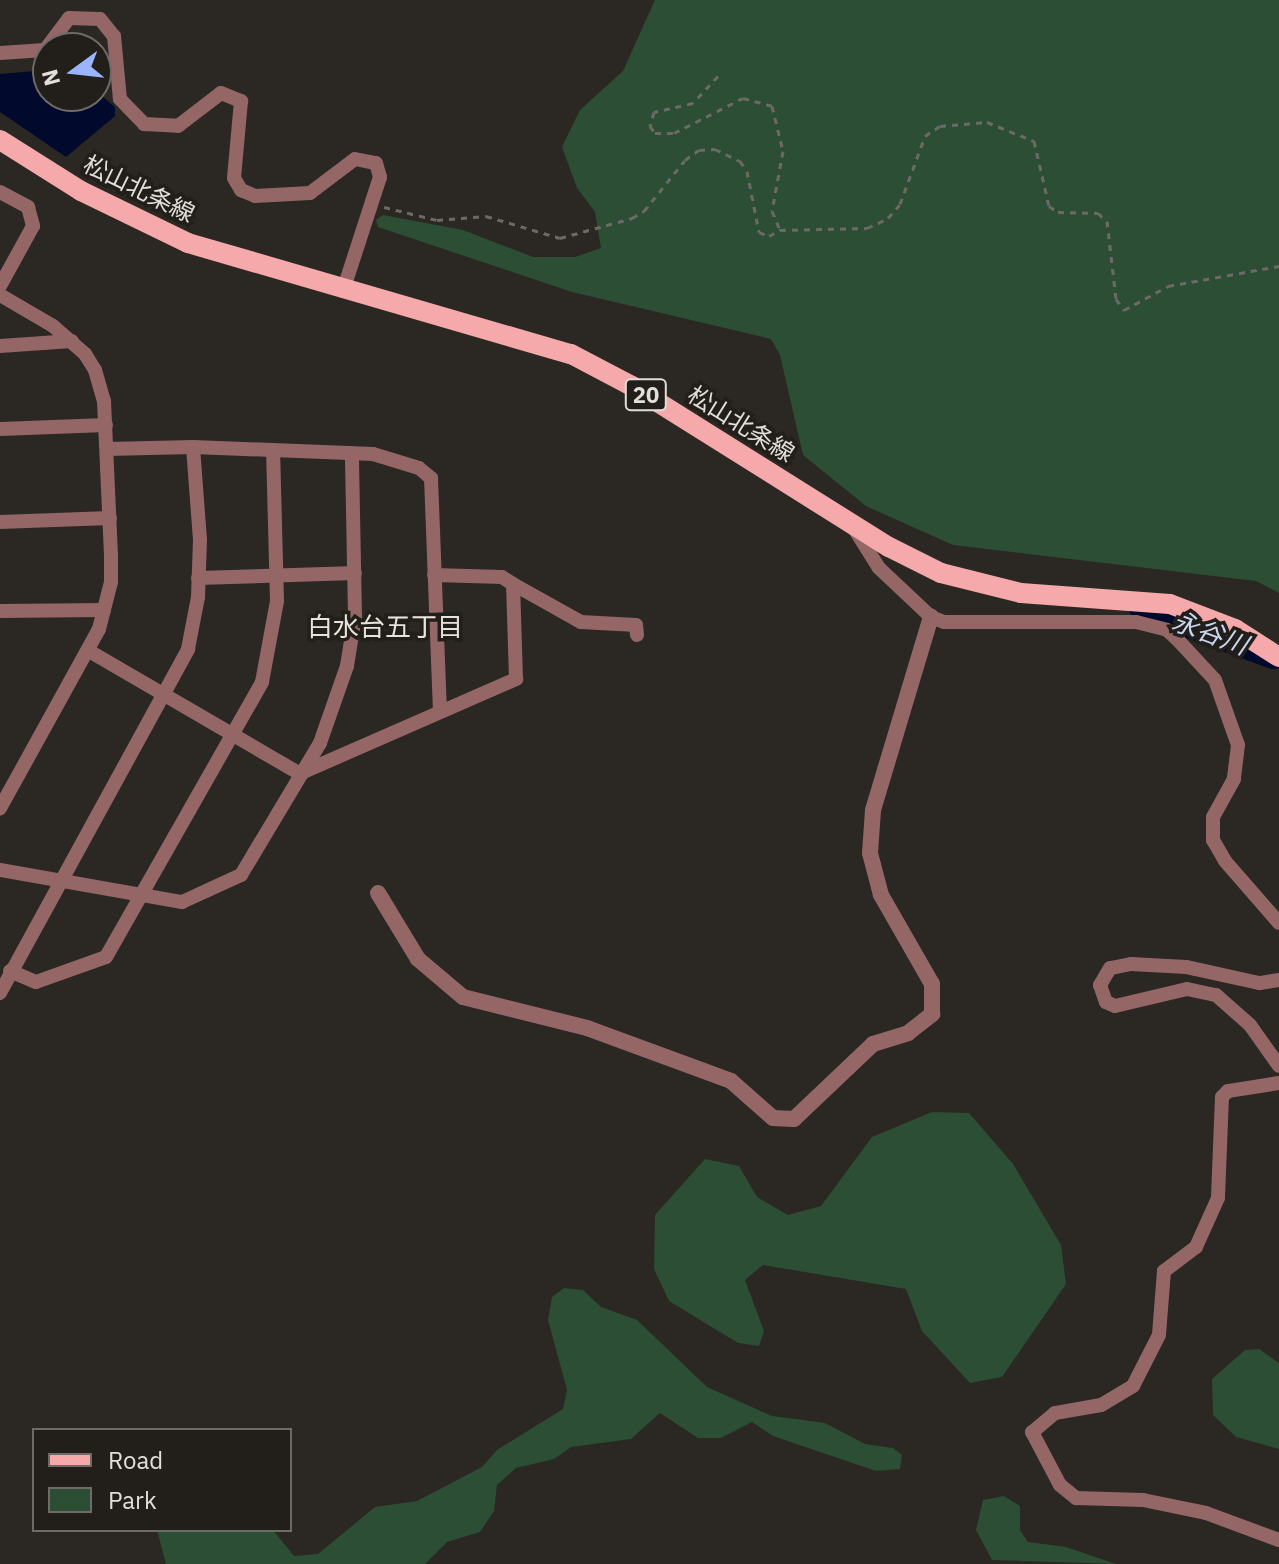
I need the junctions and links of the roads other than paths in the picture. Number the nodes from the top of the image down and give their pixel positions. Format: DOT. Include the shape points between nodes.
graph roads {
  1 [pos="0,53"];
  2 [pos="0,140"];
  3 [pos="0,192"];
  4 [pos="0,286"];
  5 [pos="343,291"];
  6 [pos="0,295"];
  7 [pos="72,341"];
  8 [pos="0,346"];
  9 [pos="106,425"];
  10 [pos="0,429"];
  11 [pos="193,447"];
  12 [pos="107,449"];
  13 [pos="273,450"];
  14 [pos="352,453"];
  15 [pos="110,518"];
  16 [pos="0,522"];
  17 [pos="851,523"];
  18 [pos="355,573"];
  19 [pos="434,575"];
  20 [pos="278,576"];
  21 [pos="198,578"];
  22 [pos="513,584"];
  23 [pos="104,610"];
  24 [pos="0,611"];
  25 [pos="931,617"];
  26 [pos="637,635"];
  27 [pos="89,651"];
  28 [pos="1279,657"];
  29 [pos="165,694"];
  30 [pos="440,711"];
  31 [pos="233,736"];
  32 [pos="300,774"];
  33 [pos="0,808"];
  34 [pos="0,870"];
  35 [pos="58,882"];
  36 [pos="144,893"];
  37 [pos="378,893"];
  38 [pos="1279,923"];
  39 [pos="10,971"];
  40 [pos="1279,980"];
  41 [pos="0,993"];
  42 [pos="1279,1066"];
  43 [pos="1279,1083"];
  44 [pos="1279,1540"];
  1 -- 5 [label="street" via="45,50 69,18 100,19 114,36 120,99 144,124 178,126 221,93 241,101 243,122 233,165 241,190 255,196 301,196 343,166 367,158 376,163 380,177"];
  2 -- 5 [label="main road, 松山北条線 / 20" via="81,191 188,243"];
  3 -- 4 [label="street" via="28,207 33,226"];
  5 -- 17 [label="main road, 松山北条線 / 20" via="492,328 571,354 632,386"];
  6 -- 7 [label="street"];
  7 -- 8 [label="street"];
  7 -- 9 [label="street" via="95,370"];
  9 -- 10 [label="street"];
  9 -- 12 [label="street"];
  11 -- 12 [label="street"];
  11 -- 13 [label="street"];
  11 -- 21 [label="street"];
  12 -- 15 [label="street"];
  13 -- 14 [label="street"];
  13 -- 20 [label="street"];
  14 -- 18 [label="street"];
  14 -- 19 [label="street" via="419,468 431,478"];
  15 -- 16 [label="street"];
  15 -- 23 [label="street" via="111,582"];
  17 -- 25 [label="street" via="879,568"];
  17 -- 28 [label="main road, 松山北条線 / 20" via="914,561 963,580 1021,593 1170,604 1235,629"];
  18 -- 20 [label="street"];
  18 -- 32 [label="street" via="347,666 335,708"];
  19 -- 22 [label="street" via="502,577"];
  19 -- 30 [label="street"];
  20 -- 21 [label="street"];
  20 -- 31 [label="street" via="274,639 262,682"];
  21 -- 29 [label="street" via="188,649"];
  22 -- 26 [label="street" via="581,622 636,625"];
  22 -- 30 [label="street" via="516,679"];
  23 -- 24 [label="street"];
  23 -- 27 [label="street"];
  25 -- 37 [label="street" via="873,810 870,853 881,895 932,984 932,1014 908,1033 873,1044 794,1119 773,1118 731,1081 587,1028 463,997 418,959"];
  25 -- 38 [label="street" via="959,624 1117,621 1167,630 1215,680 1238,745 1234,779 1213,817 1213,840"];
  27 -- 29 [label="street"];
  27 -- 33 [label="street"];
  29 -- 31 [label="street"];
  29 -- 35 [label="street"];
  30 -- 32 [label="street"];
  31 -- 32 [label="street"];
  31 -- 36 [label="street"];
  32 -- 36 [label="street" via="241,875 182,902"];
  34 -- 35 [label="street"];
  35 -- 36 [label="street"];
  35 -- 39 [label="street"];
  36 -- 39 [label="street" via="106,957 36,982"];
  39 -- 41 [label="street"];
  40 -- 42 [label="street" via="1259,983 1186,967 1131,964 1110,968 1100,985 1106,1002 1115,1006 1187,989 1216,995 1250,1025"];
  43 -- 44 [label="street" via="1228,1091 1222,1097 1218,1198 1196,1247 1164,1271 1159,1335 1133,1386 1101,1405 1055,1413 1032,1432 1060,1485 1076,1498 1143,1500 1245,1524"];
}
